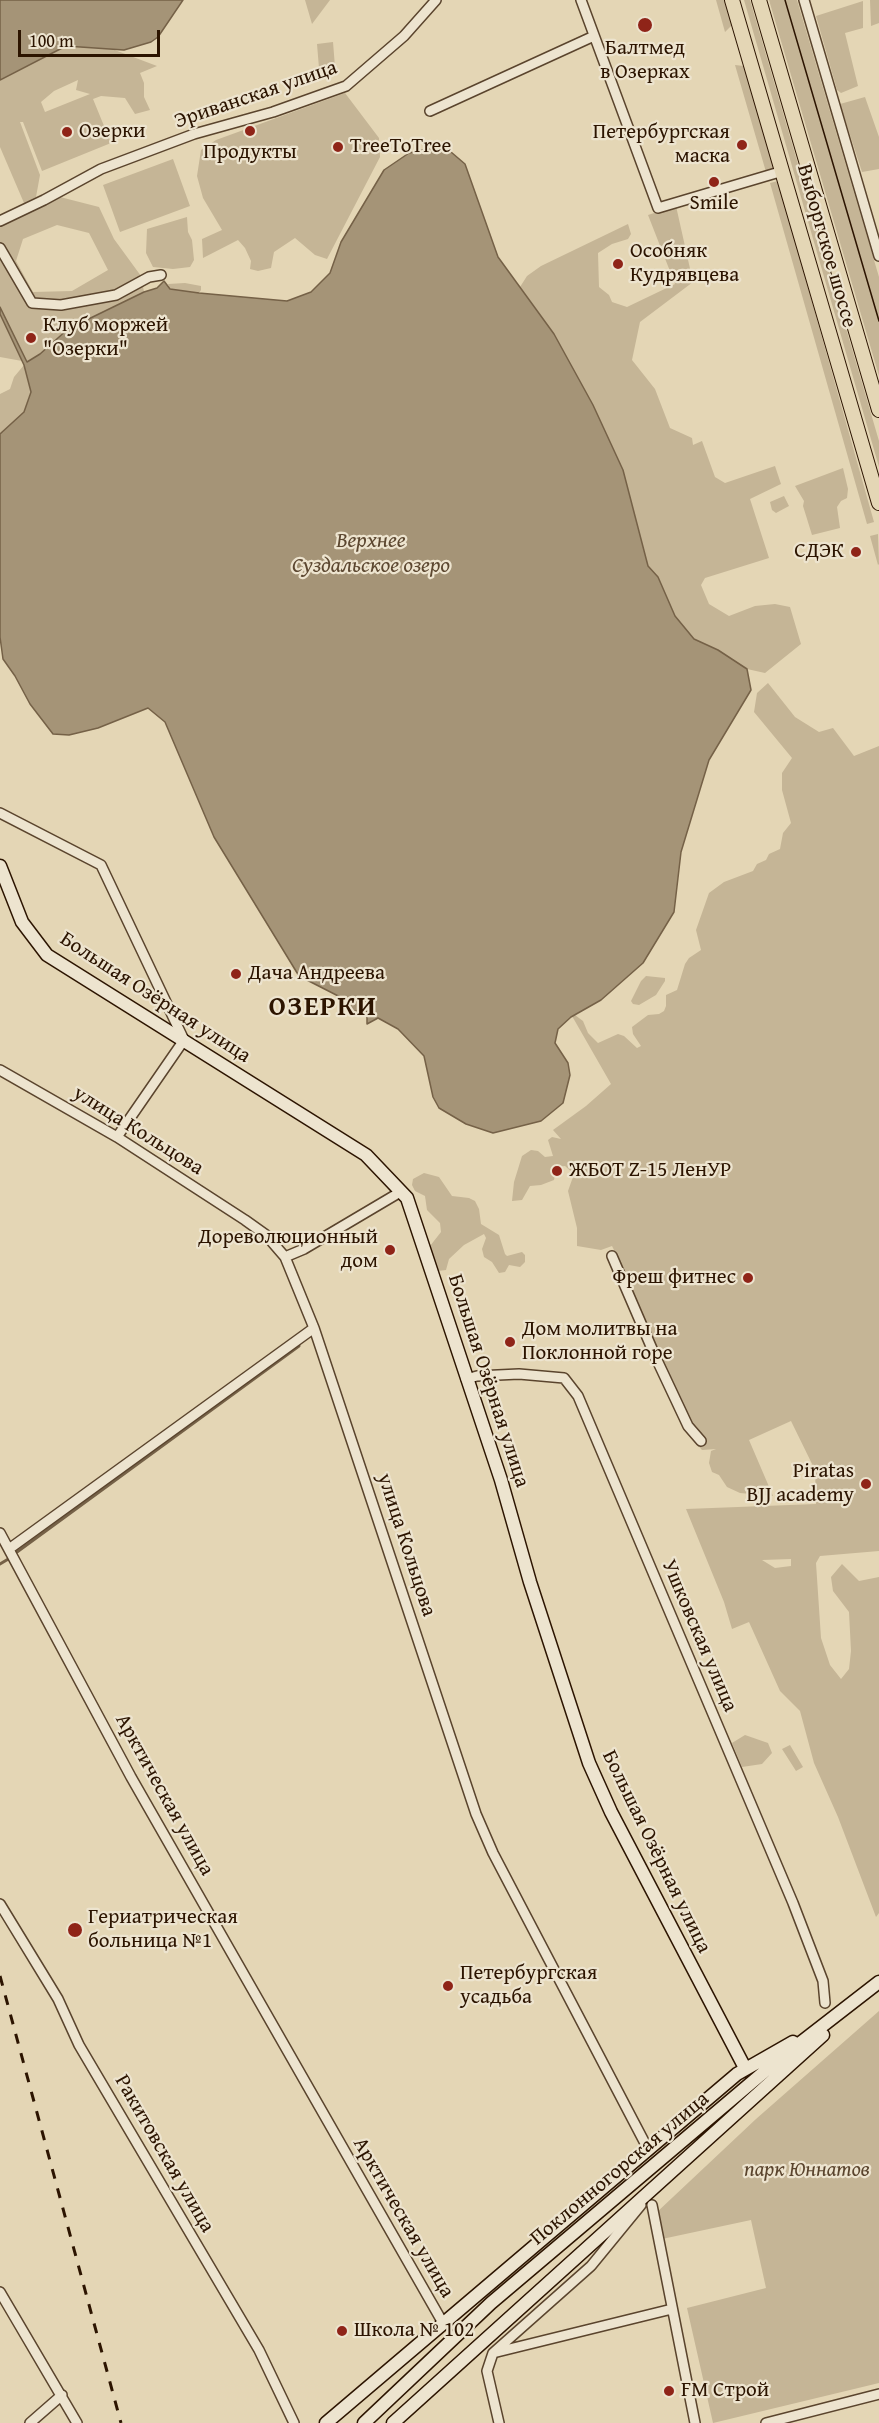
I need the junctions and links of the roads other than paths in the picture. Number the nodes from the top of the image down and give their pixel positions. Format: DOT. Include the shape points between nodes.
graph roads {
  1 [pos="436,0"];
  2 [pos="581,0"];
  3 [pos="732,0"];
  4 [pos="759,0"];
  5 [pos="804,0"];
  6 [pos="594,36"];
  7 [pos="430,111"];
  8 [pos="783,171"];
  9 [pos="0,221"];
  10 [pos="0,248"];
  11 [pos="879,256"];
  12 [pos="161,275"];
  13 [pos="879,410"];
  14 [pos="879,503"];
  15 [pos="0,813"];
  16 [pos="0,866"];
  17 [pos="184,1040"];
  18 [pos="0,1070"];
  19 [pos="117,1137"];
  20 [pos="402,1191"];
  21 [pos="612,1256"];
  22 [pos="285,1257"];
  23 [pos="314,1328"];
  24 [pos="466,1379"];
  25 [pos="701,1442"];
  26 [pos="0,1533"];
  27 [pos="9,1549"];
  28 [pos="0,1904"];
  29 [pos="879,1982"];
  30 [pos="879,1988"];
  31 [pos="825,2003"];
  32 [pos="833,2020"];
  33 [pos="745,2068"];
  34 [pos="648,2149"];
  35 [pos="650,2200"];
  36 [pos="0,2292"];
  37 [pos="672,2309"];
  38 [pos="443,2323"];
  39 [pos="493,2353"];
  40 [pos="879,2394"];
  41 [pos="62,2395"];
  42 [pos="30,2423"];
  43 [pos="77,2423"];
  44 [pos="294,2423"];
  45 [pos="326,2423"];
  46 [pos="364,2423"];
  47 [pos="393,2423"];
  48 [pos="499,2423"];
  49 [pos="695,2423"];
  50 [pos="766,2423"];
  1 -- 9 [label="street, Эриванская улица" via="404,36 346,86 194,134 101,169"];
  2 -- 6 [label="street"];
  3 -- 8 [label="main road, Выборгское шоссе"];
  4 -- 13 [label="main road, Выборгское шоссе"];
  5 -- 11 [label="street"];
  6 -- 7 [label="street"];
  6 -- 8 [label="street" via="658,208"];
  8 -- 14 [label="main road, Выборгское шоссе"];
  10 -- 12 [label="street" via="32,303 61,305 116,295 149,277"];
  15 -- 17 [label="street" via="101,865"];
  16 -- 17 [label="street, Большая Озёрная улица" via="22,922 47,955"];
  17 -- 19 [label="street"];
  17 -- 20 [label="street, Большая Озёрная улица" via="366,1155"];
  18 -- 19 [label="street, улица Кольцова"];
  19 -- 22 [label="street, улица Кольцова" via="245,1220 266,1235"];
  20 -- 22 [label="street"];
  20 -- 24 [label="street, Большая Озёрная улица"];
  21 -- 25 [label="street" via="688,1426"];
  22 -- 23 [label="street, улица Кольцова"];
  23 -- 27 [label="street"];
  23 -- 34 [label="street, улица Кольцова" via="476,1814"];
  24 -- 31 [label="street, Ушковская улица" via="519,1374 564,1378 578,1396 793,1903 824,1981"];
  24 -- 33 [label="street, Большая Озёрная улица" via="589,1763"];
  26 -- 27 [label="street, Арктическая улица"];
  27 -- 38 [label="street, Арктическая улица" via="131,1777"];
  28 -- 44 [label="street, Ракитовская улица" via="259,2350"];
  29 -- 32 [label="street, Поклонногорская улица"];
  30 -- 35 [label="street, Поклонногорская улица"];
  32 -- 33 [label="street, Поклонногорская улица"];
  32 -- 46 [label="street, Поклонногорская улица" via="777,2061 491,2303"];
  33 -- 34 [label="street, Поклонногорская улица"];
  34 -- 38 [label="street, Поклонногорская улица"];
  35 -- 37 [label="street"];
  35 -- 39 [label="street" via="591,2266"];
  35 -- 47 [label="street, Поклонногорская улица"];
  36 -- 41 [label="street"];
  37 -- 39 [label="street"];
  37 -- 49 [label="street"];
  38 -- 45 [label="street, Поклонногорская улица"];
  39 -- 48 [label="street" via="487,2371"];
  40 -- 50 [label="street"];
  41 -- 42 [label="street"];
  41 -- 43 [label="street"];
}
